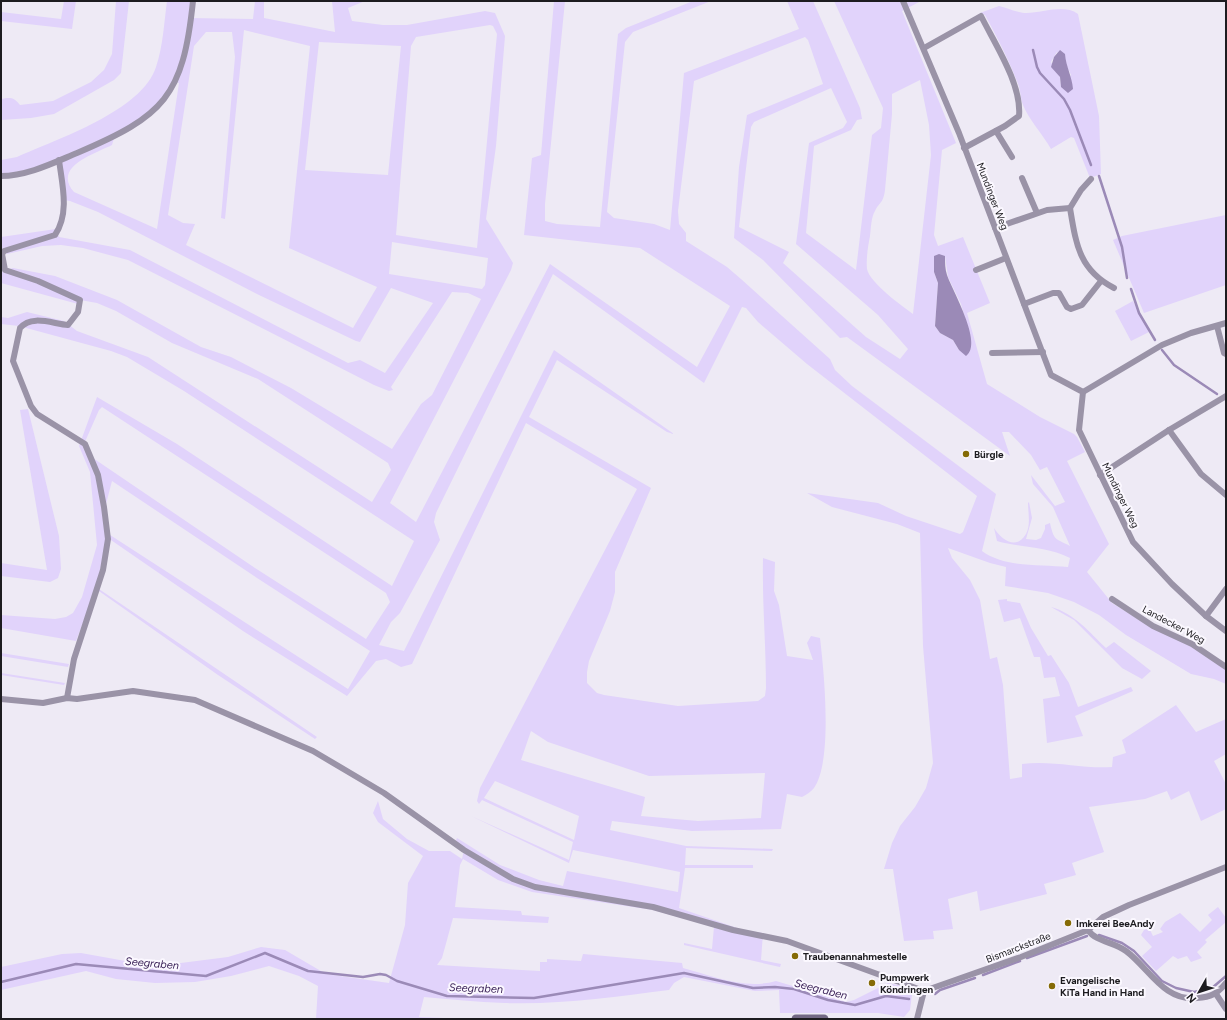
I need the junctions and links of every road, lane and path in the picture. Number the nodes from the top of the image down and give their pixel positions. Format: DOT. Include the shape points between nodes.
graph roads {
  1 [pos="193,1"];
  2 [pos="902,1"];
  3 [pos="924,48"];
  4 [pos="996,131"];
  5 [pos="964,148"];
  6 [pos="1012,156"];
  7 [pos="59,160"];
  8 [pos="1,176"];
  9 [pos="1022,178"];
  10 [pos="1091,179"];
  11 [pos="1070,208"];
  12 [pos="1037,213"];
  13 [pos="994,228"];
  14 [pos="1006,258"];
  15 [pos="976,270"];
  16 [pos="1101,281"];
  17 [pos="1114,288"];
  18 [pos="1024,304"];
  19 [pos="1226,324"];
  20 [pos="1217,326"];
  21 [pos="1043,352"];
  22 [pos="992,353"];
  23 [pos="1226,354"];
  24 [pos="1083,392"];
  25 [pos="1226,396"];
  26 [pos="1169,430"];
  27 [pos="1100,475"];
  28 [pos="1226,495"];
  29 [pos="1226,589"];
  30 [pos="1112,599"];
  31 [pos="1206,616"];
  32 [pos="1226,631"];
  33 [pos="1226,667"];
  34 [pos="67,698"];
  35 [pos="1,699"];
  36 [pos="1226,867"];
  37 [pos="1088,930"];
  38 [pos="1226,983"];
  39 [pos="924,991"];
  40 [pos="1216,994"];
  41 [pos="1226,1009"];
  42 [pos="796,1019"];
  43 [pos="824,1019"];
  44 [pos="917,1019"];
  1 -- 7 [label="street" via="182,64 166,97 153,112 138,123"];
  2 -- 3 [label="street, Mundinger Weg"];
  3 -- 4 [label="street" via="981,16 1011,75 1020,106 1019,116"];
  3 -- 5 [label="street, Mundinger Weg"];
  4 -- 5 [label="street"];
  4 -- 6 [label="street"];
  5 -- 13 [label="street, Mundinger Weg"];
  7 -- 8 [label="street" via="40,168"];
  7 -- 34 [label="street" via="64,202 60,228 55,234 4,251 2,254 5,270 38,281 80,300 78,312 68,325 41,321 23,324 13,362 31,406 37,414 85,444 98,475 104,507 108,538 103,570 74,659"];
  9 -- 12 [label="street"];
  10 -- 11 [label="street"];
  11 -- 12 [label="street"];
  11 -- 16 [label="street" via="1076,246 1090,270"];
  12 -- 13 [label="street"];
  13 -- 14 [label="street, Mundinger Weg"];
  14 -- 15 [label="street"];
  14 -- 18 [label="street, Mundinger Weg"];
  16 -- 17 [label="street"];
  16 -- 18 [label="street" via="1082,305 1071,309 1059,293"];
  18 -- 21 [label="street, Mundinger Weg"];
  19 -- 20 [label="street"];
  20 -- 23 [label="street"];
  20 -- 24 [label="street" via="1162,345"];
  21 -- 22 [label="street"];
  21 -- 24 [label="street, Mundinger Weg" via="1051,375"];
  24 -- 27 [label="street, Mundinger Weg" via="1079,430"];
  25 -- 26 [label="street"];
  26 -- 27 [label="street"];
  26 -- 28 [label="street" via="1201,474"];
  27 -- 31 [label="street, Mundinger Weg" via="1133,542"];
  29 -- 31 [label="street"];
  30 -- 33 [label="street, Landecker Weg" via="1153,626 1192,644"];
  31 -- 32 [label="street, Mundinger Weg"];
  34 -- 35 [label="street" via="43,703"];
  34 -- 39 [label="street" via="77,699 133,691 196,700 313,751 384,792 464,850 513,879 535,887 653,906 734,930 787,941"];
  36 -- 37 [label="street, Bismarckstraße" via="1103,917"];
  37 -- 39 [label="street, Bismarckstraße"];
  37 -- 40 [label="street" via="1091,934 1124,950 1175,995 1183,999"];
  38 -- 40 [label="street"];
  39 -- 44 [label="street"];
  40 -- 41 [label="street"];
  42 -- 43 [label="street"];
}
